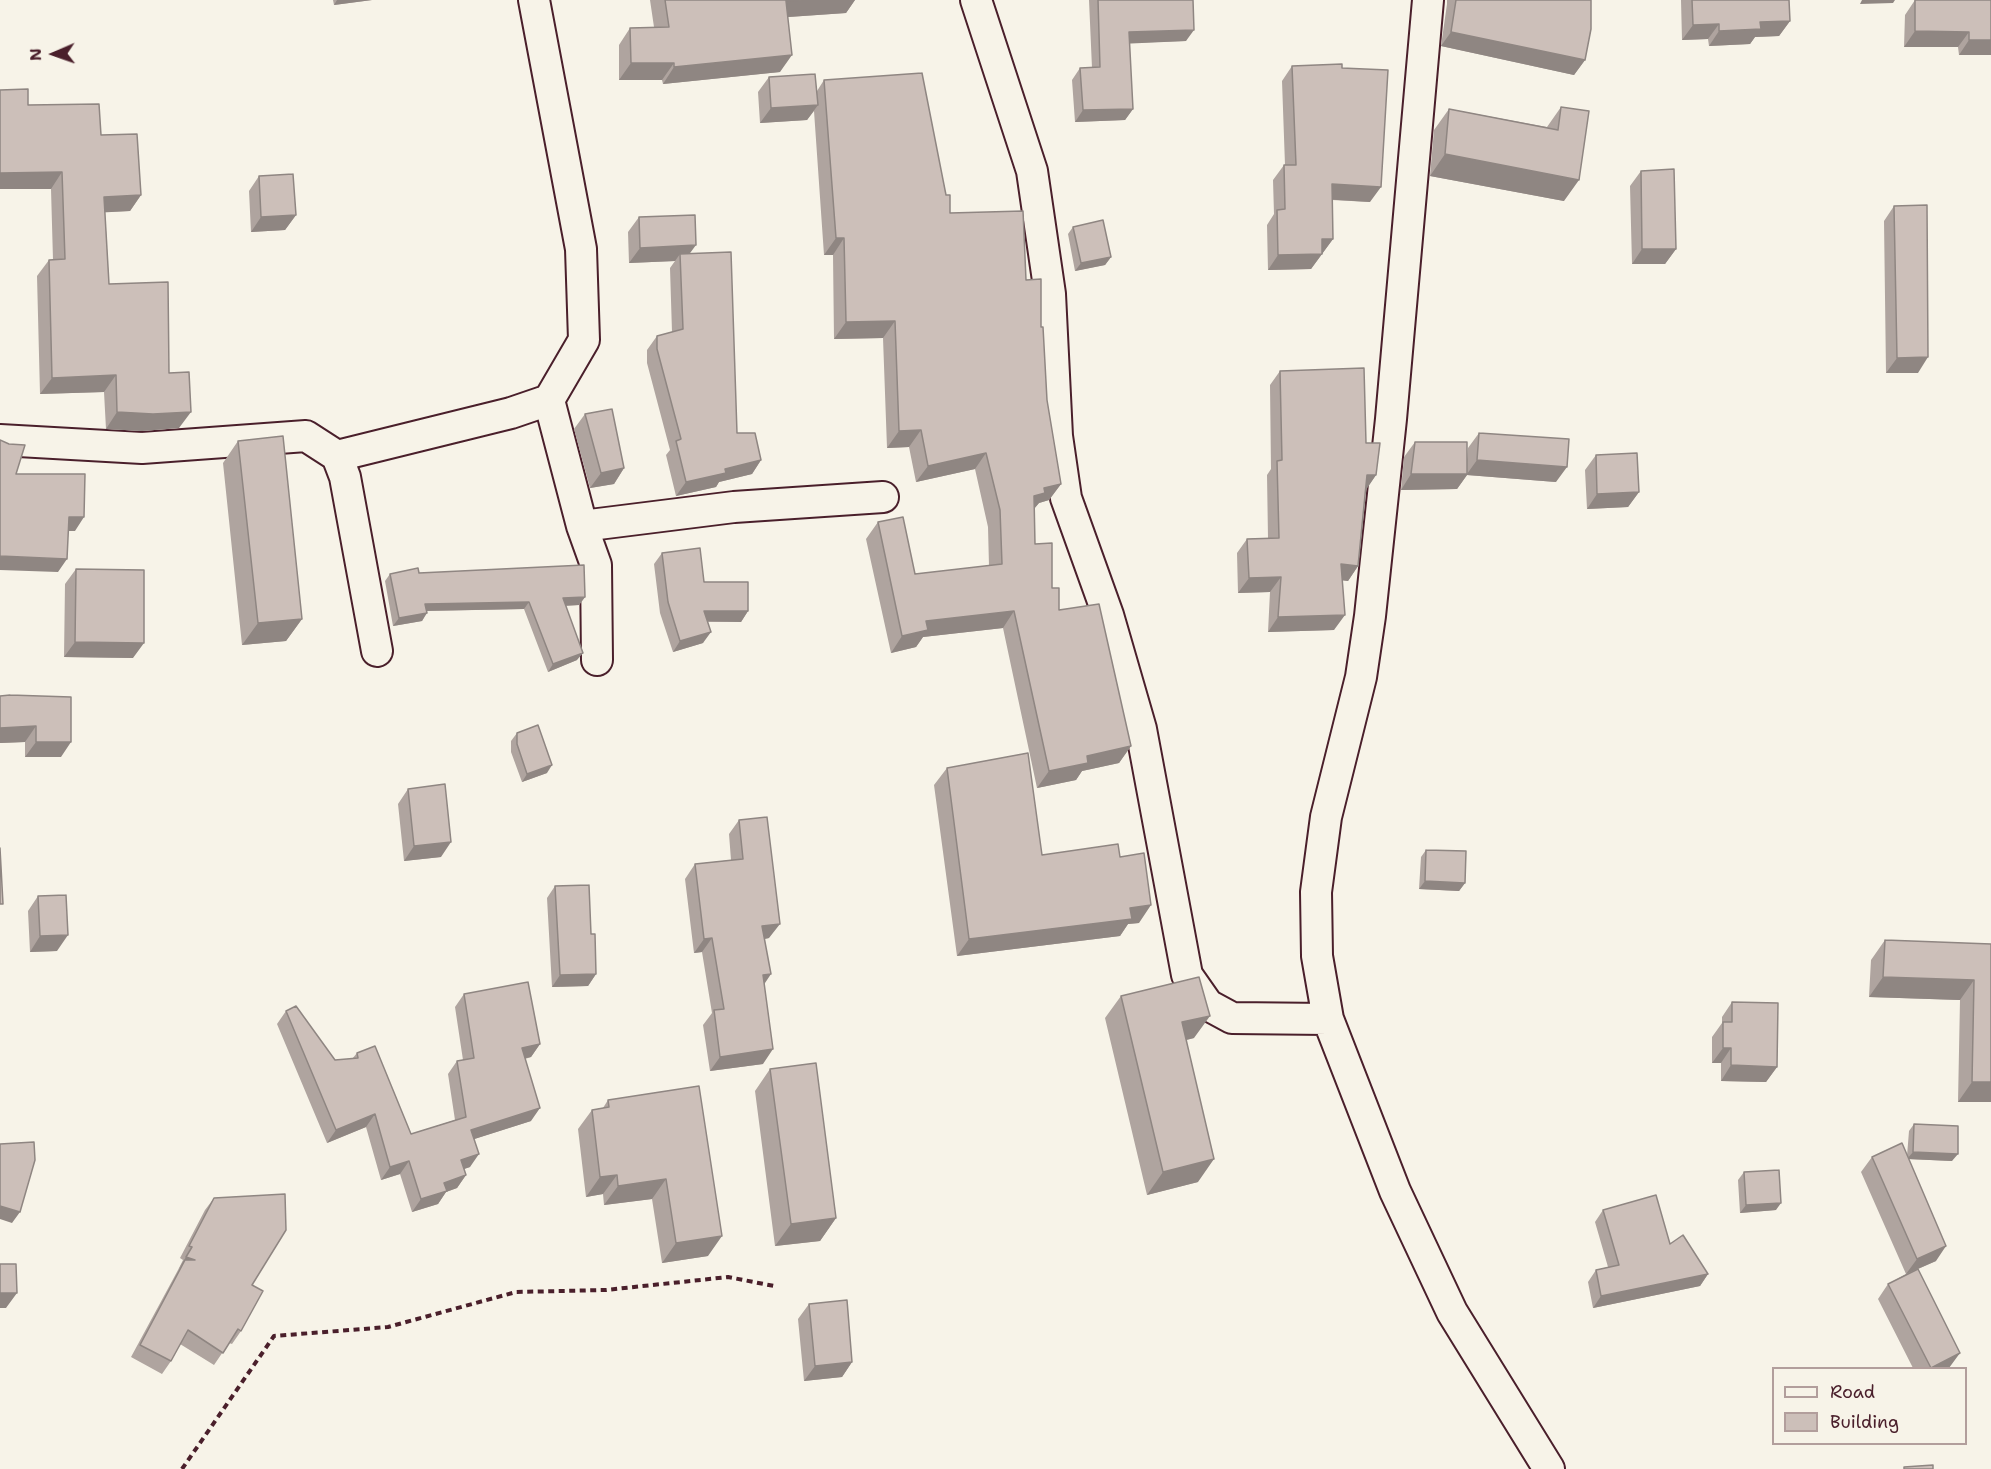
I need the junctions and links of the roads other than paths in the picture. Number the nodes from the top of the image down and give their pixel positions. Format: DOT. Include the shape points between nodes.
graph roads {
  1 [pos="534,0"];
  2 [pos="976,0"];
  3 [pos="1428,0"];
  4 [pos="549,400"];
  5 [pos="0,440"];
  6 [pos="337,456"];
  7 [pos="883,497"];
  8 [pos="582,526"];
  9 [pos="377,651"];
  10 [pos="597,660"];
  11 [pos="1328,1018"];
  12 [pos="1549,1469"];
  1 -- 4 [label="street" via="582,261 584,340"];
  2 -- 11 [label="street" via="1032,171 1050,294 1057,436 1066,498 1108,615 1141,729 1186,975 1208,1005 1232,1018"];
  3 -- 11 [label="street" via="1370,616 1361,677 1326,817 1316,892 1317,956"];
  4 -- 6 [label="street"];
  4 -- 8 [label="street"];
  5 -- 6 [label="street" via="142,448 306,436"];
  6 -- 9 [label="street" via="345,477"];
  7 -- 8 [label="street" via="734,507"];
  8 -- 10 [label="street" via="596,565"];
  11 -- 12 [label="street" via="1395,1191 1452,1312"];
}
